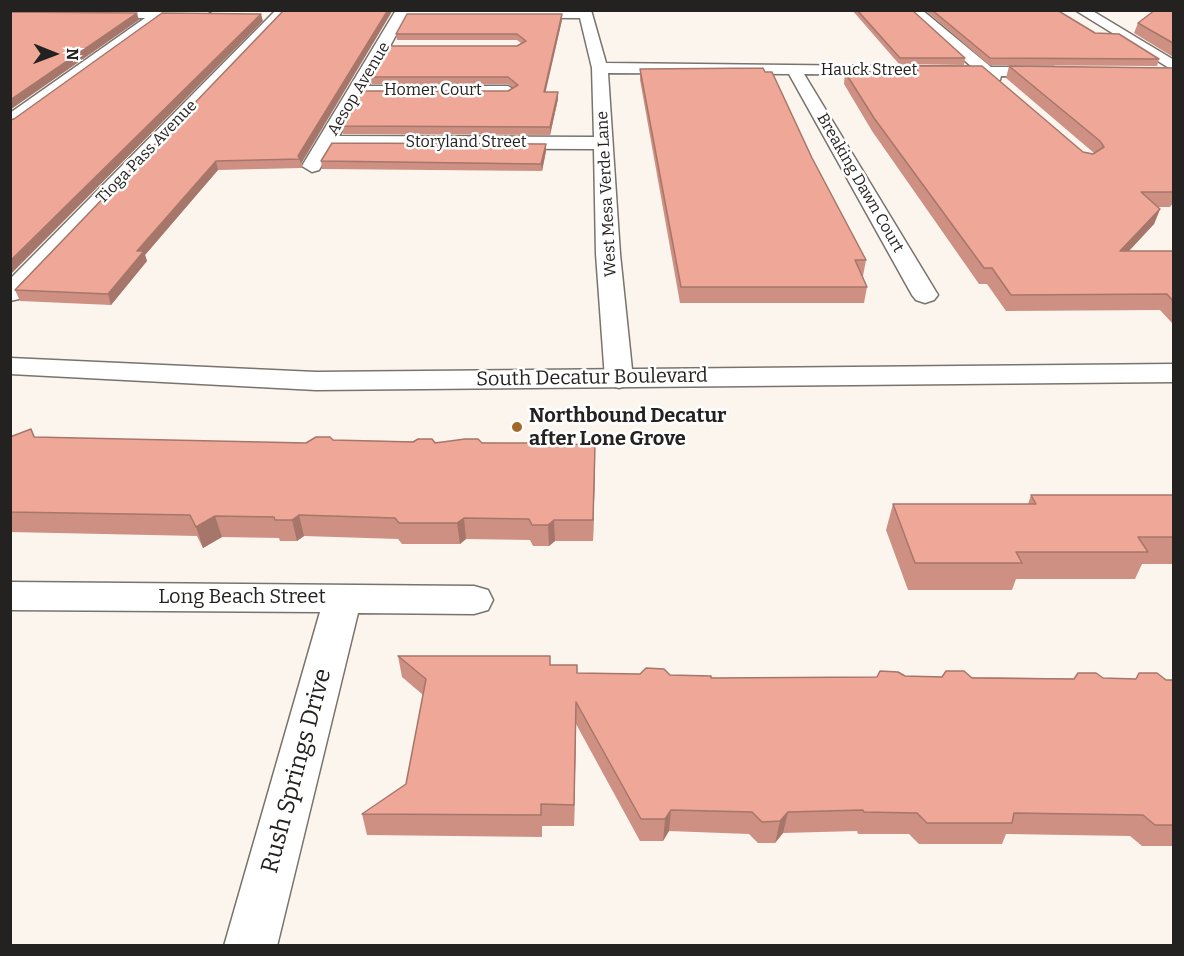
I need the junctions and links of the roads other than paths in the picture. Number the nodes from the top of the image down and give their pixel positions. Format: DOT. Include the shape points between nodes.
graph roads {
  1 [pos="1081,10"];
  2 [pos="402,12"];
  3 [pos="584,12"];
  4 [pos="10,13"];
  5 [pos="40,13"];
  6 [pos="282,13"];
  7 [pos="917,13"];
  8 [pos="160,14"];
  9 [pos="220,15"];
  10 [pos="256,15"];
  11 [pos="10,30"];
  12 [pos="384,46"];
  13 [pos="406,46"];
  14 [pos="1173,67"];
  15 [pos="600,68"];
  16 [pos="794,70"];
  17 [pos="987,72"];
  18 [pos="1069,72"];
  19 [pos="1150,73"];
  20 [pos="1173,73"];
  21 [pos="1004,86"];
  22 [pos="358,91"];
  23 [pos="508,91"];
  24 [pos="10,122"];
  25 [pos="327,142"];
  26 [pos="605,143"];
  27 [pos="312,166"];
  28 [pos="10,265"];
  29 [pos="37,266"];
  30 [pos="10,294"];
  31 [pos="925,295"];
  32 [pos="14,370"];
  33 [pos="1173,373"];
  34 [pos="620,379"];
  35 [pos="10,596"];
  36 [pos="343,597"];
  37 [pos="474,600"];
  38 [pos="250,945"];
  1 -- 14 [label="street"];
  2 -- 3 [label="street"];
  2 -- 12 [label="street, Aesop Avenue"];
  3 -- 15 [label="street, West Mesa Verde Lane"];
  4 -- 5 [label="street"];
  5 -- 8 [label="street"];
  5 -- 11 [label="street"];
  6 -- 10 [label="street"];
  6 -- 29 [label="street, Tioga Pass Avenue"];
  7 -- 17 [label="street"];
  8 -- 9 [label="street"];
  8 -- 24 [label="street"];
  12 -- 13 [label="street"];
  12 -- 22 [label="street, Aesop Avenue"];
  15 -- 16 [label="street, Hauck Street"];
  15 -- 26 [label="street, West Mesa Verde Lane"];
  16 -- 17 [label="street, Hauck Street"];
  16 -- 31 [label="street, Breaking Dawn Court"];
  17 -- 18 [label="street, Hauck Street"];
  17 -- 21 [label="street"];
  19 -- 20 [label="street"];
  22 -- 23 [label="street, Homer Court"];
  22 -- 25 [label="street, Aesop Avenue"];
  25 -- 26 [label="street, Storyland Street"];
  25 -- 27 [label="street, Aesop Avenue"];
  26 -- 34 [label="street, West Mesa Verde Lane" via="608,254"];
  28 -- 29 [label="street"];
  29 -- 30 [label="street, Tioga Pass Avenue"];
  32 -- 34 [label="street, South Decatur Boulevard" via="316,381"];
  33 -- 34 [label="street, South Decatur Boulevard"];
  35 -- 36 [label="street, Long Beach Street"];
  36 -- 37 [label="street, Long Beach Street"];
  36 -- 38 [label="street, Rush Springs Drive"];
}
